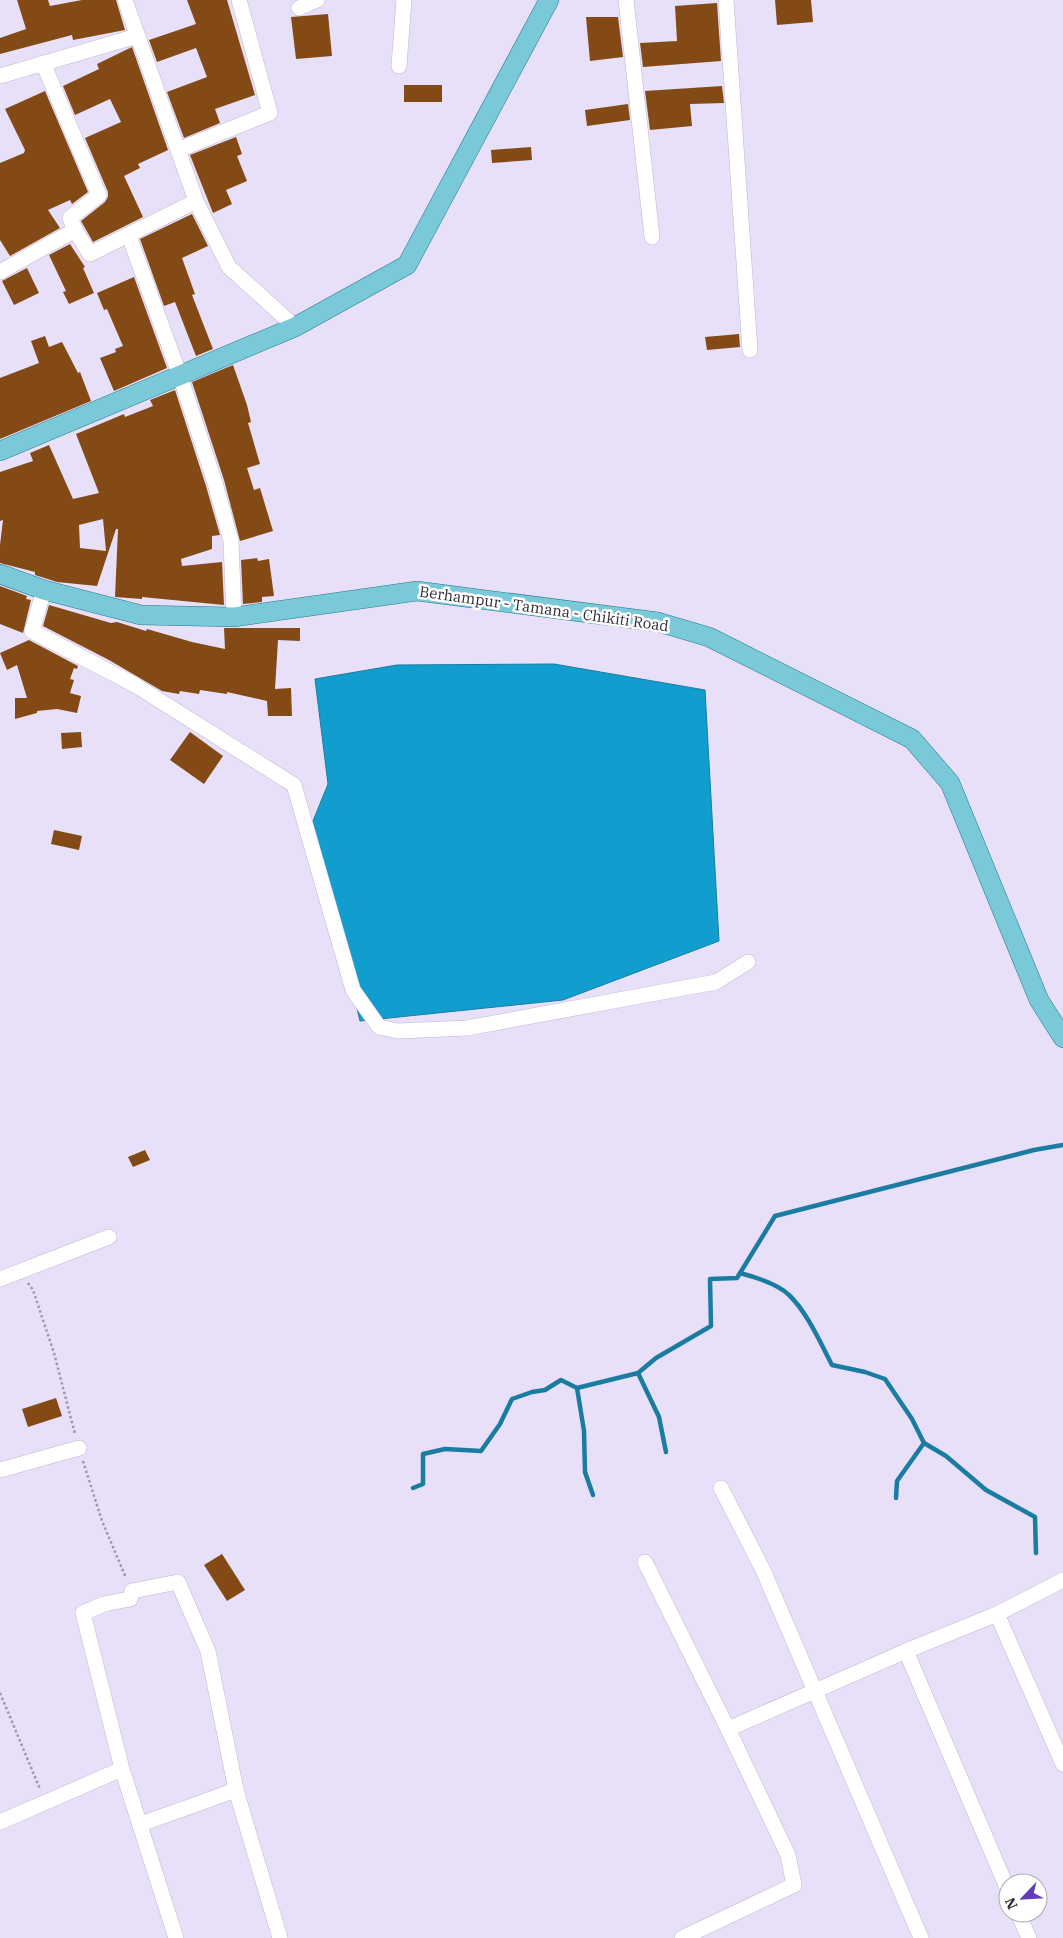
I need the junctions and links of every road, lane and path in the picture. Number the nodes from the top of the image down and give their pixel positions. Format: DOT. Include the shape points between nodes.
graph roads {
  1 [pos="125,0"];
  2 [pos="239,0"];
  3 [pos="317,0"];
  4 [pos="404,0"];
  5 [pos="626,0"];
  6 [pos="726,0"];
  7 [pos="545,2"];
  8 [pos="299,8"];
  9 [pos="137,36"];
  10 [pos="43,63"];
  11 [pos="399,66"];
  12 [pos="0,76"];
  13 [pos="178,150"];
  14 [pos="196,201"];
  15 [pos="75,230"];
  16 [pos="129,236"];
  17 [pos="652,237"];
  18 [pos="2,267"];
  19 [pos="295,327"];
  20 [pos="750,350"];
  21 [pos="180,376"];
  22 [pos="0,451"];
  23 [pos="0,574"];
  24 [pos="44,590"];
  25 [pos="234,617"];
  26 [pos="748,962"];
  27 [pos="1063,1038"];
  28 [pos="109,1237"];
  29 [pos="19,1272"];
  30 [pos="0,1279"];
  31 [pos="79,1448"];
  32 [pos="0,1470"];
  33 [pos="721,1488"];
  34 [pos="645,1562"];
  35 [pos="1063,1580"];
  36 [pos="132,1591"];
  37 [pos="997,1614"];
  38 [pos="906,1651"];
  39 [pos="815,1691"];
  40 [pos="0,1693"];
  41 [pos="728,1729"];
  42 [pos="1063,1764"];
  43 [pos="122,1769"];
  44 [pos="236,1790"];
  45 [pos="46,1802"];
  46 [pos="0,1822"];
  47 [pos="140,1824"];
  48 [pos="1001,1873"];
  49 [pos="1022,1923"];
  50 [pos="176,1938"];
  51 [pos="280,1938"];
  52 [pos="682,1938"];
  53 [pos="921,1938"];
  54 [pos="1029,1938"];
  1 -- 9 [label="street"];
  2 -- 13 [label="street" via="270,114"];
  3 -- 8 [label="street"];
  4 -- 11 [label="street"];
  5 -- 17 [label="street"];
  6 -- 20 [label="street"];
  7 -- 19 [label="main road" via="407,265"];
  9 -- 10 [label="street"];
  9 -- 13 [label="street"];
  10 -- 12 [label="street"];
  10 -- 15 [label="street" via="99,195 70,218"];
  13 -- 14 [label="street"];
  14 -- 16 [label="street"];
  14 -- 19 [label="street" via="229,267"];
  15 -- 16 [label="street" via="90,254"];
  15 -- 18 [label="street"];
  16 -- 21 [label="street"];
  19 -- 21 [label="main road"];
  21 -- 22 [label="main road"];
  21 -- 25 [label="street" via="231,541"];
  23 -- 24 [label="main road, Berhampur - Tamana - Chikiti Road"];
  24 -- 25 [label="main road, Berhampur - Tamana - Chikiti Road" via="142,615"];
  24 -- 26 [label="street" via="32,631 135,685 294,785 353,990 379,1027 398,1031 467,1028 716,982"];
  25 -- 27 [label="main road, Berhampur - Tamana - Chikiti Road" via="418,590 658,622 709,637 912,739 950,783 1039,1000"];
  28 -- 29 [label="street"];
  29 -- 30 [label="street"];
  29 -- 31 [label="path" via="33,1290 54,1353"];
  31 -- 32 [label="street"];
  31 -- 36 [label="path" via="102,1521"];
  33 -- 39 [label="street" via="763,1570"];
  34 -- 41 [label="street"];
  35 -- 37 [label="street"];
  36 -- 43 [label="street" via="130,1599 104,1604 83,1613"];
  36 -- 44 [label="street" via="178,1582 208,1651"];
  37 -- 38 [label="street"];
  37 -- 42 [label="street"];
  38 -- 39 [label="street"];
  38 -- 48 [label="street"];
  39 -- 41 [label="street"];
  39 -- 53 [label="street"];
  40 -- 45 [label="path"];
  41 -- 52 [label="street" via="788,1855 794,1885"];
  43 -- 45 [label="street"];
  43 -- 47 [label="street"];
  44 -- 47 [label="street"];
  44 -- 51 [label="street"];
  45 -- 46 [label="street"];
  47 -- 50 [label="street"];
  49 -- 54 [label="street"];
}
